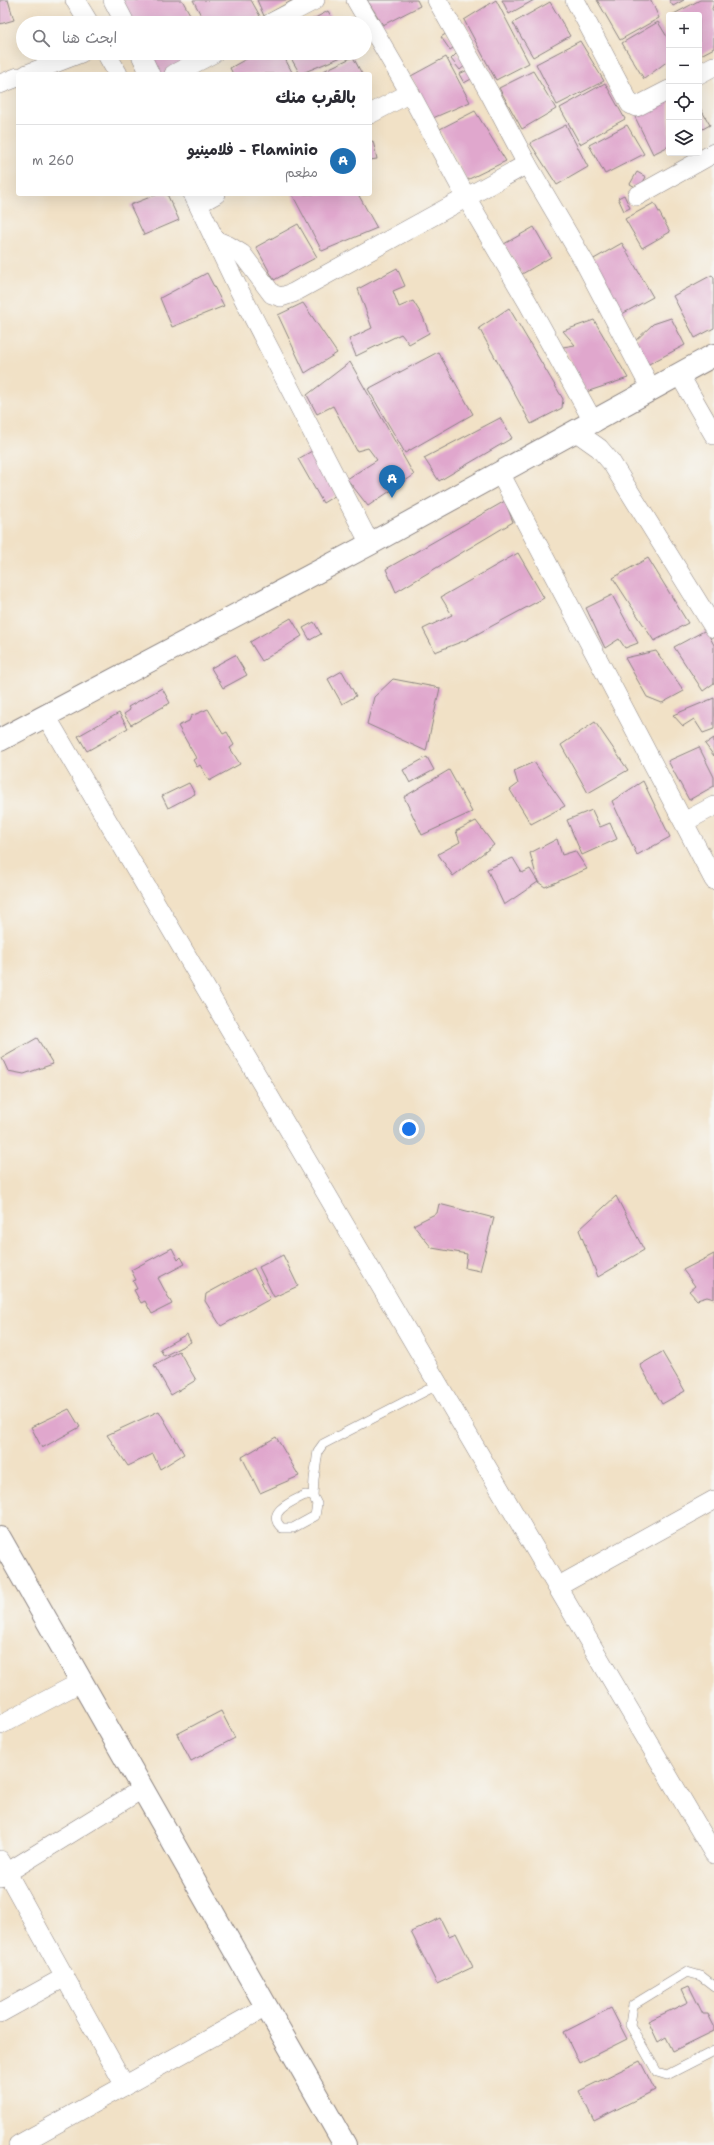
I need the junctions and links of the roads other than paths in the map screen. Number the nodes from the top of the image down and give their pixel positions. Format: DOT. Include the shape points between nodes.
graph roads {
  1 [pos="75,0"];
  2 [pos="113,0"];
  3 [pos="315,0"];
  4 [pos="356,0"];
  5 [pos="437,0"];
  6 [pos="575,0"];
  7 [pos="84,16"];
  8 [pos="121,16"];
  9 [pos="284,16"];
  10 [pos="365,16"];
  11 [pos="372,28"];
  12 [pos="63,60"];
  13 [pos="110,60"];
  14 [pos="143,60"];
  15 [pos="201,60"];
  16 [pos="714,66"];
  17 [pos="32,72"];
  18 [pos="117,72"];
  19 [pos="149,72"];
  20 [pos="178,72"];
  21 [pos="702,72"];
  22 [pos="16,78"];
  23 [pos="0,84"];
  24 [pos="666,92"];
  25 [pos="410,93"];
  26 [pos="372,113"];
  27 [pos="714,153"];
  28 [pos="527,164"];
  29 [pos="208,196"];
  30 [pos="637,196"];
  31 [pos="466,197"];
  32 [pos="195,199"];
  33 [pos="215,240"];
  34 [pos="714,355"];
  35 [pos="679,374"];
  36 [pos="651,389"];
  37 [pos="585,427"];
  38 [pos="714,435"];
  39 [pos="500,473"];
  40 [pos="370,544"];
  41 [pos="714,628"];
  42 [pos="46,716"];
  43 [pos="0,740"];
  44 [pos="714,806"];
  45 [pos="684,822"];
  46 [pos="714,880"];
  47 [pos="438,1384"];
  48 [pos="313,1496"];
  49 [pos="714,1500"];
  50 [pos="0,1538"];
  51 [pos="557,1587"];
  52 [pos="81,1682"];
  53 [pos="0,1725"];
  54 [pos="142,1789"];
  55 [pos="714,1854"];
  56 [pos="2,1870"];
  57 [pos="65,1977"];
  58 [pos="714,1986"];
  59 [pos="266,2007"];
  60 [pos="0,2013"];
  61 [pos="714,2051"];
  62 [pos="125,2086"];
  63 [pos="18,2145"];
  64 [pos="345,2145"];
  1 -- 7 [label="street"];
  2 -- 8 [label="street"];
  3 -- 9 [label="street"];
  4 -- 10 [label="street"];
  5 -- 28 [label="street" via="490,92"];
  6 -- 24 [label="street" via="630,104 636,108"];
  11 -- 25 [label="street"];
  12 -- 17 [label="street"];
  13 -- 18 [label="street"];
  14 -- 19 [label="street"];
  15 -- 20 [label="street"];
  16 -- 21 [label="street"];
  22 -- 23 [label="street"];
  25 -- 26 [label="street"];
  25 -- 31 [label="street"];
  27 -- 30 [label="street"];
  28 -- 31 [label="street"];
  28 -- 36 [label="street" via="585,263"];
  29 -- 32 [label="street"];
  31 -- 33 [label="street" via="293,293 281,296 272,294 242,254"];
  31 -- 37 [label="street" via="528,303"];
  32 -- 33 [label="street"];
  33 -- 40 [label="street"];
  34 -- 35 [label="street"];
  35 -- 36 [label="street"];
  35 -- 38 [label="street"];
  36 -- 37 [label="street"];
  37 -- 39 [label="street"];
  37 -- 41 [label="street" via="611,462"];
  39 -- 40 [label="street"];
  39 -- 45 [label="street"];
  40 -- 42 [label="street"];
  42 -- 43 [label="street"];
  42 -- 47 [label="street"];
  44 -- 45 [label="street"];
  45 -- 46 [label="street"];
  47 -- 48 [label="lane" via="324,1444 318,1451"];
  47 -- 51 [label="street"];
  48 -- 48 [label="lane" via="317,1504 315,1516 293,1528 282,1528 278,1525 276,1517 279,1510 305,1494"];
  49 -- 51 [label="street"];
  50 -- 52 [label="street"];
  51 -- 55 [label="street"];
  52 -- 53 [label="street"];
  52 -- 54 [label="street"];
  54 -- 56 [label="street"];
  54 -- 59 [label="street"];
  56 -- 57 [label="street"];
  57 -- 60 [label="street"];
  57 -- 62 [label="street"];
  58 -- 61 [label="lane" via="701,1976 687,1972 633,2005 630,2025 657,2072 667,2075"];
  59 -- 62 [label="street"];
  59 -- 64 [label="street"];
  62 -- 63 [label="street"];
}
